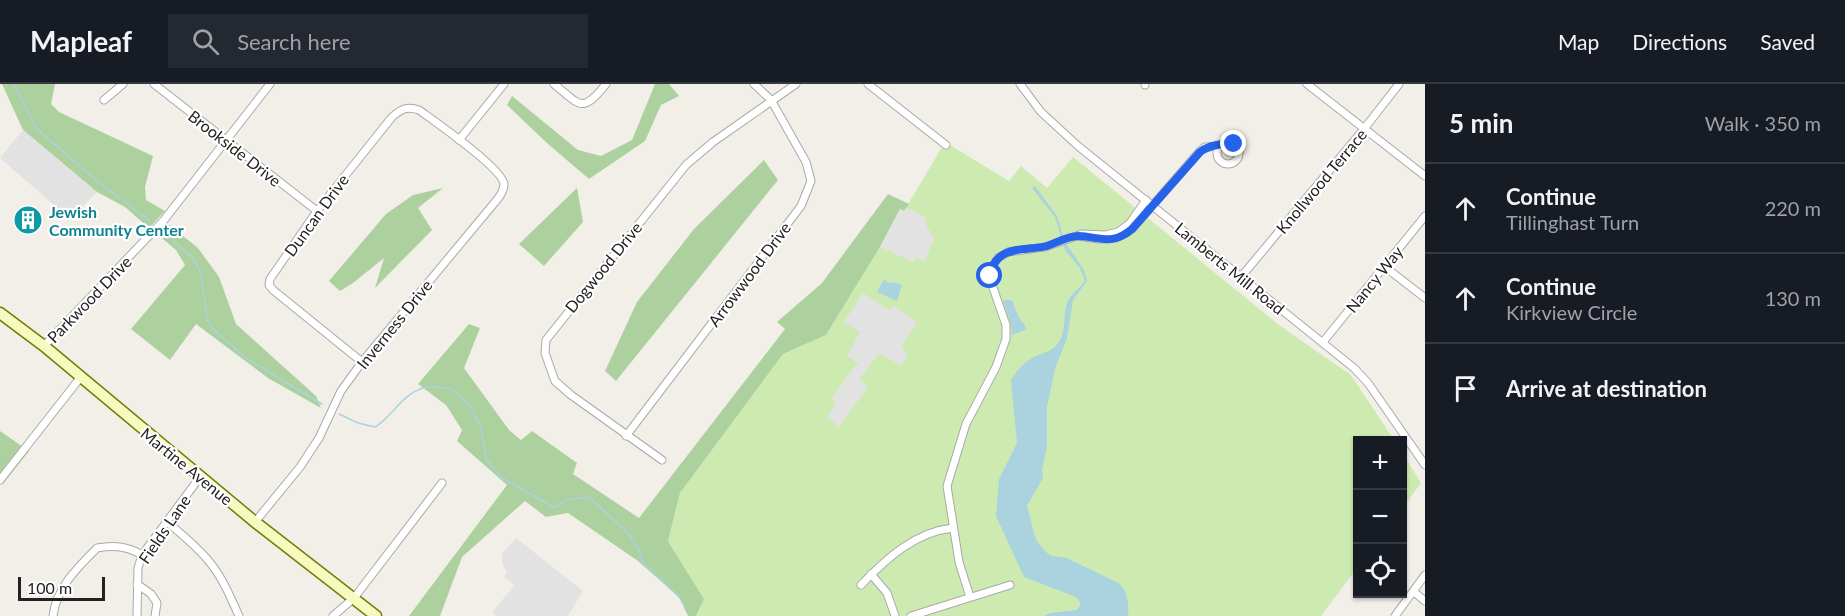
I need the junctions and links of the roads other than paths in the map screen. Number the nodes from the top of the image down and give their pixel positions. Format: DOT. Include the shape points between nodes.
graph roads {
  1 [pos="123,84"];
  2 [pos="154,84"];
  3 [pos="270,84"];
  4 [pos="504,84"];
  5 [pos="554,84"];
  6 [pos="606,84"];
  7 [pos="754,84"];
  8 [pos="796,84"];
  9 [pos="868,84"];
  10 [pos="1020,84"];
  11 [pos="1307,84"];
  12 [pos="1399,84"];
  13 [pos="104,100"];
  14 [pos="771,100"];
  15 [pos="1364,129"];
  16 [pos="459,140"];
  17 [pos="226,142"];
  18 [pos="946,145"];
  19 [pos="1221,146"];
  20 [pos="1425,176"];
  21 [pos="1149,203"];
  22 [pos="317,211"];
  23 [pos="1425,216"];
  24 [pos="1385,267"];
  25 [pos="1241,277"];
  26 [pos="1425,298"];
  27 [pos="0,313"];
  28 [pos="1323,342"];
  29 [pos="44,346"];
  30 [pos="362,362"];
  31 [pos="80,378"];
  32 [pos="626,436"];
  33 [pos="662,460"];
  34 [pos="1425,465"];
  35 [pos="200,477"];
  36 [pos="0,480"];
  37 [pos="442,483"];
  38 [pos="166,521"];
  39 [pos="255,522"];
  40 [pos="953,528"];
  41 [pos="142,555"];
  42 [pos="871,574"];
  43 [pos="1425,575"];
  44 [pos="137,584"];
  45 [pos="861,585"];
  46 [pos="1010,585"];
  47 [pos="1414,592"];
  48 [pos="970,597"];
  49 [pos="354,598"];
  50 [pos="1425,601"];
  51 [pos="53,616"];
  52 [pos="137,616"];
  53 [pos="155,616"];
  54 [pos="239,616"];
  55 [pos="333,616"];
  56 [pos="376,616"];
  57 [pos="895,616"];
  58 [pos="911,616"];
  59 [pos="1395,616"];
  1 -- 13 [label="street"];
  2 -- 17 [label="street, Brookside Drive"];
  3 -- 17 [label="street, Parkwood Drive"];
  4 -- 16 [label="street"];
  5 -- 6 [label="street" via="576,102 585,104"];
  7 -- 14 [label="street, Arrowwood Drive"];
  8 -- 14 [label="street, Dogwood Drive"];
  9 -- 18 [label="street"];
  10 -- 21 [label="street, Lamberts Mill Road" via="1041,112 1070,139"];
  11 -- 15 [label="street"];
  12 -- 15 [label="street, Knollwood Terrace"];
  14 -- 32 [label="street, Arrowwood Drive" via="810,171 806,197"];
  14 -- 32 [label="street, Dogwood Drive" via="686,165 546,340 544,352 555,381"];
  15 -- 20 [label="street"];
  15 -- 25 [label="street, Knollwood Terrace"];
  16 -- 22 [label="street, Duncan Drive" via="419,110 401,109"];
  16 -- 30 [label="street, Inverness Drive" via="501,178 504,188"];
  17 -- 22 [label="street, Brookside Drive"];
  17 -- 29 [label="street, Parkwood Drive" via="164,220"];
  19 -- 21 [label="street" via="1205,147"];
  21 -- 25 [label="street, Lamberts Mill Road"];
  21 -- 40 [label="street" via="1122,237 1102,240 1076,236 1045,247 1008,252 992,267 990,279 1006,325 1006,339 966,424 947,481"];
  22 -- 30 [label="street, Duncan Drive" via="269,285"];
  23 -- 24 [label="street, Nancy Way"];
  24 -- 26 [label="street"];
  24 -- 28 [label="street, Nancy Way"];
  25 -- 28 [label="street, Lamberts Mill Road"];
  27 -- 29 [label="main road, Martine Avenue"];
  28 -- 34 [label="street, Lamberts Mill Road" via="1368,384"];
  29 -- 31 [label="main road, Martine Avenue"];
  30 -- 39 [label="street, Inverness Drive" via="340,391 320,438"];
  31 -- 35 [label="main road, Martine Avenue"];
  31 -- 36 [label="street"];
  32 -- 33 [label="street, Dogwood Drive"];
  35 -- 38 [label="street, Fields Lane"];
  35 -- 39 [label="main road, Martine Avenue"];
  37 -- 49 [label="street"];
  38 -- 41 [label="street, Fields Lane"];
  38 -- 54 [label="street" via="206,557"];
  39 -- 49 [label="main road, Martine Avenue"];
  40 -- 42 [label="street" via="913,540"];
  40 -- 48 [label="street"];
  41 -- 44 [label="street, Fields Lane"];
  41 -- 51 [label="street" via="112,545 97,548 59,592"];
  42 -- 45 [label="street"];
  42 -- 57 [label="street" via="887,593"];
  43 -- 47 [label="street"];
  44 -- 52 [label="street, Fields Lane"];
  44 -- 53 [label="street, Fields Lane" via="157,603"];
  46 -- 48 [label="street"];
  47 -- 50 [label="street"];
  47 -- 59 [label="street"];
  48 -- 58 [label="street"];
  49 -- 55 [label="street"];
  49 -- 56 [label="main road, Martine Avenue"];
}
